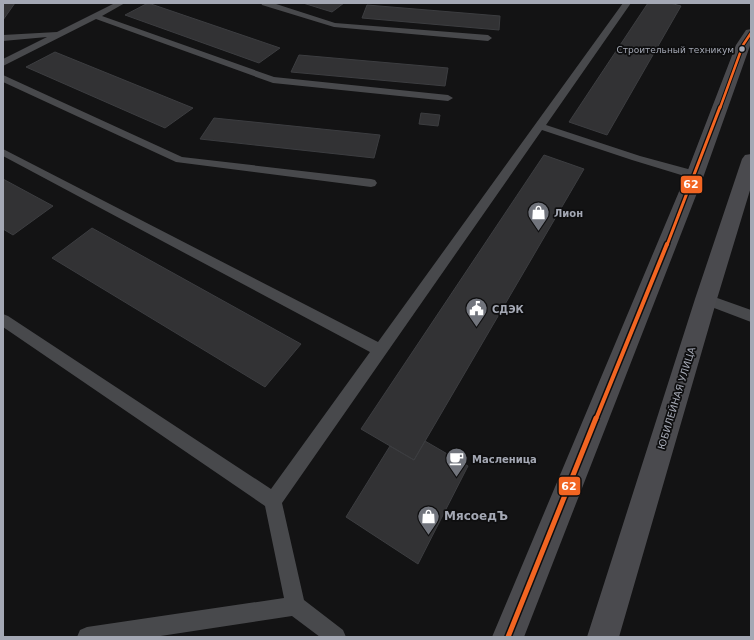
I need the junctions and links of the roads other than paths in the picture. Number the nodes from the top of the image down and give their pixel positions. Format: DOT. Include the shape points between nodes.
graph roads {
  1 [pos="121,3"];
  2 [pos="265,3"];
  3 [pos="626,3"];
  4 [pos="95,16"];
  5 [pos="61,33"];
  6 [pos="751,33"];
  7 [pos="3,38"];
  8 [pos="488,38"];
  9 [pos="3,63"];
  10 [pos="3,78"];
  11 [pos="448,98"];
  12 [pos="539,126"];
  13 [pos="3,152"];
  14 [pos="751,159"];
  15 [pos="695,175"];
  16 [pos="371,183"];
  17 [pos="706,299"];
  18 [pos="751,316"];
  19 [pos="3,320"];
  20 [pos="380,350"];
  21 [pos="272,501"];
  22 [pos="295,606"];
  23 [pos="87,637"];
  24 [pos="336,637"];
  25 [pos="508,637"];
  26 [pos="602,637"];
  1 -- 4 [label="lane"];
  2 -- 8 [label="lane" via="334,25"];
  3 -- 12 [label="lane"];
  4 -- 5 [label="lane"];
  4 -- 11 [label="lane" via="273,80"];
  5 -- 7 [label="lane"];
  5 -- 9 [label="lane"];
  6 -- 15 [label="main road" via="743,45"];
  10 -- 16 [label="lane" via="180,160"];
  12 -- 15 [label="lane"];
  12 -- 20 [label="lane"];
  13 -- 20 [label="lane"];
  14 -- 17 [label="main road, ЮБИЛЕЙНАЯ УЛИЦА"];
  15 -- 25 [label="main road"];
  17 -- 18 [label="lane"];
  17 -- 26 [label="main road, ЮБИЛЕЙНАЯ УЛИЦА"];
  19 -- 21 [label="lane"];
  20 -- 21 [label="lane"];
  21 -- 22 [label="lane"];
  22 -- 23 [label="lane"];
  22 -- 24 [label="lane"];
}
